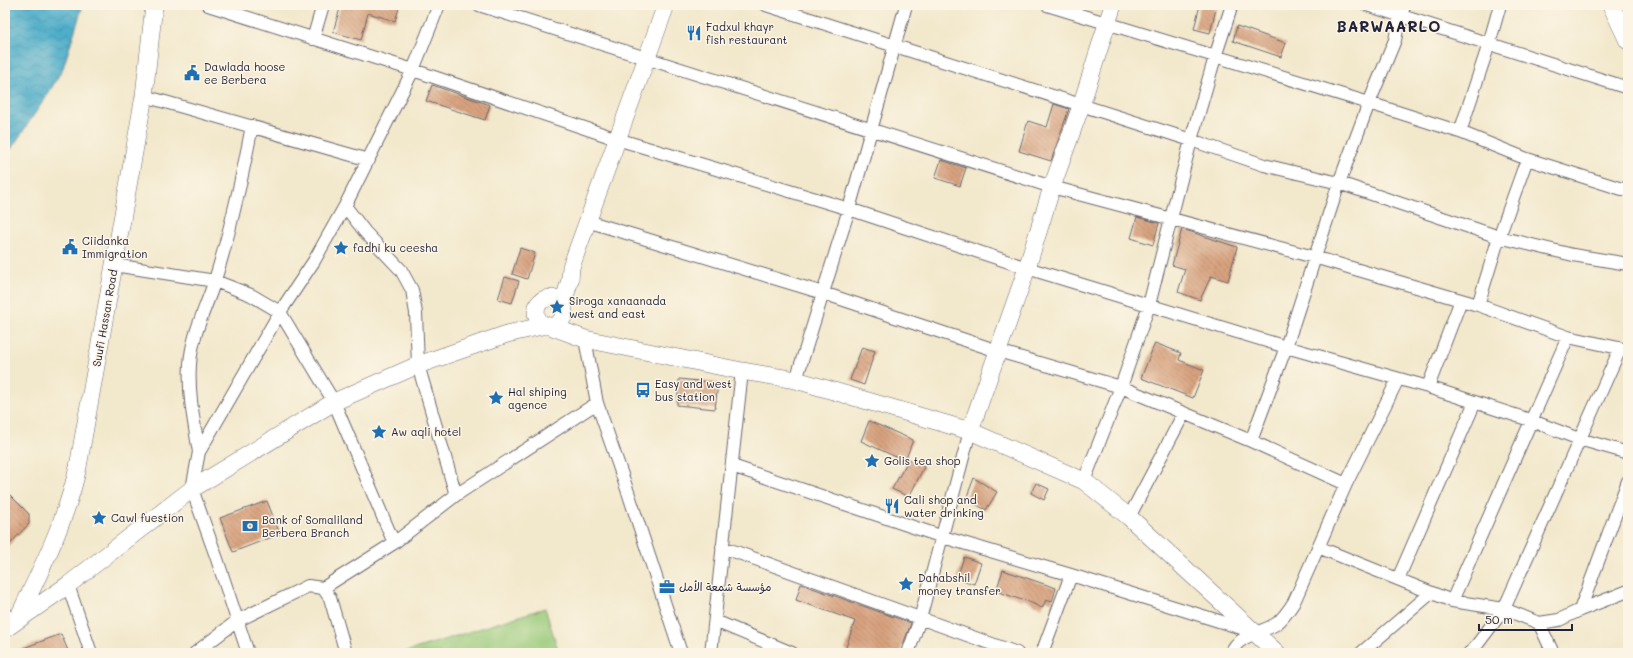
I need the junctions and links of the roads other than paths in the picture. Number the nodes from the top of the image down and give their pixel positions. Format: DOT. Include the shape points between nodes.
graph roads {
  1 [pos="154,5"];
  2 [pos="323,5"];
  3 [pos="439,5"];
  4 [pos="479,5"];
  5 [pos="666,5"];
  6 [pos="766,5"];
  7 [pos="906,5"];
  8 [pos="1047,5"];
  9 [pos="1113,5"];
  10 [pos="1232,5"];
  11 [pos="1367,5"];
  12 [pos="1500,5"];
  13 [pos="1611,5"];
  14 [pos="215,6"];
  15 [pos="1403,10"];
  16 [pos="1107,24"];
  17 [pos="313,39"];
  18 [pos="1628,41"];
  19 [pos="1490,44"];
  20 [pos="895,45"];
  21 [pos="647,57"];
  22 [pos="1215,57"];
  23 [pos="413,70"];
  24 [pos="1628,88"];
  25 [pos="144,96"];
  26 [pos="1369,103"];
  27 [pos="1081,106"];
  28 [pos="252,126"];
  29 [pos="872,130"];
  30 [pos="1460,132"];
  31 [pos="617,139"];
  32 [pos="1192,140"];
  33 [pos="1527,159"];
  34 [pos="369,160"];
  35 [pos="1339,182"];
  36 [pos="1052,187"];
  37 [pos="1628,188"];
  38 [pos="345,206"];
  39 [pos="849,209"];
  40 [pos="1171,220"];
  41 [pos="587,221"];
  42 [pos="1499,237"];
  43 [pos="1314,258"];
  44 [pos="1628,264"];
  45 [pos="114,265"];
  46 [pos="571,267"];
  47 [pos="1027,268"];
  48 [pos="215,281"];
  49 [pos="823,294"];
  50 [pos="1461,300"];
  51 [pos="541,303"];
  52 [pos="1149,305"];
  53 [pos="1478,305"];
  54 [pos="563,308"];
  55 [pos="280,312"];
  56 [pos="548,326"];
  57 [pos="507,334"];
  58 [pos="1568,336"];
  59 [pos="585,339"];
  60 [pos="1286,347"];
  61 [pos="1624,350"];
  62 [pos="998,351"];
  63 [pos="418,365"];
  64 [pos="742,371"];
  65 [pos="1398,379"];
  66 [pos="796,380"];
  67 [pos="1121,387"];
  68 [pos="1428,387"];
  69 [pos="334,402"];
  70 [pos="1475,402"];
  71 [pos="597,403"];
  72 [pos="1184,413"];
  73 [pos="1530,420"];
  74 [pos="970,431"];
  75 [pos="1579,439"];
  76 [pos="1251,441"];
  77 [pos="199,452"];
  78 [pos="1628,453"];
  79 [pos="732,466"];
  80 [pos="1628,480"];
  81 [pos="1084,481"];
  82 [pos="1346,484"];
  83 [pos="192,490"];
  84 [pos="456,495"];
  85 [pos="1129,517"];
  86 [pos="942,537"];
  87 [pos="394,543"];
  88 [pos="722,547"];
  89 [pos="1318,547"];
  90 [pos="1071,575"];
  91 [pos="1398,579"];
  92 [pos="68,585"];
  93 [pos="323,588"];
  94 [pos="1628,591"];
  95 [pos="1431,593"];
  96 [pos="1452,601"];
  97 [pos="1504,609"];
  98 [pos="1580,610"];
  99 [pos="920,619"];
  100 [pos="9,620"];
  101 [pos="237,621"];
  102 [pos="715,621"];
  103 [pos="1539,623"];
  104 [pos="1256,633"];
  105 [pos="91,653"];
  106 [pos="195,653"];
  107 [pos="248,653"];
  108 [pos="346,653"];
  109 [pos="681,653"];
  110 [pos="711,653"];
  111 [pos="792,653"];
  112 [pos="908,653"];
  113 [pos="1017,653"];
  114 [pos="1042,653"];
  115 [pos="1231,653"];
  116 [pos="1277,653"];
  117 [pos="1361,653"];
  118 [pos="1469,653"];
  119 [pos="1553,653"];
  1 -- 25 [label="street, Suufi Hassan Road"];
  2 -- 17 [label="street"];
  3 -- 23 [label="street"];
  4 -- 21 [label="street"];
  5 -- 21 [label="street"];
  6 -- 20 [label="street"];
  7 -- 20 [label="street"];
  8 -- 16 [label="street"];
  9 -- 16 [label="street"];
  10 -- 22 [label="street"];
  11 -- 15 [label="street"];
  12 -- 19 [label="street"];
  13 -- 18 [label="street"];
  14 -- 17 [label="street"];
  15 -- 19 [label="street"];
  15 -- 26 [label="street" via="1395,40"];
  16 -- 22 [label="street"];
  16 -- 27 [label="street"];
  17 -- 23 [label="street"];
  19 -- 24 [label="street"];
  19 -- 30 [label="street"];
  20 -- 27 [label="street"];
  20 -- 29 [label="street"];
  21 -- 29 [label="street"];
  21 -- 31 [label="street"];
  22 -- 26 [label="street"];
  22 -- 32 [label="street"];
  23 -- 31 [label="street"];
  23 -- 34 [label="street"];
  25 -- 28 [label="street"];
  25 -- 45 [label="street, Suufi Hassan Road"];
  26 -- 30 [label="street"];
  26 -- 35 [label="street"];
  27 -- 32 [label="street"];
  27 -- 36 [label="street"];
  28 -- 34 [label="street"];
  28 -- 48 [label="street" via="239,190"];
  29 -- 36 [label="street"];
  29 -- 39 [label="street"];
  30 -- 33 [label="street"];
  31 -- 39 [label="street"];
  31 -- 41 [label="street"];
  32 -- 35 [label="street" via="1264,165"];
  32 -- 40 [label="street"];
  33 -- 37 [label="street" via="1622,189"];
  33 -- 42 [label="street"];
  34 -- 38 [label="street"];
  35 -- 42 [label="street"];
  35 -- 43 [label="street"];
  36 -- 40 [label="street"];
  36 -- 47 [label="street"];
  38 -- 55 [label="street" via="314,261"];
  38 -- 63 [label="street" via="401,270 412,290 416,314"];
  39 -- 47 [label="street"];
  39 -- 49 [label="street"];
  40 -- 43 [label="street"];
  40 -- 52 [label="street"];
  41 -- 46 [label="street"];
  41 -- 49 [label="street"];
  42 -- 44 [label="street" via="1573,255"];
  42 -- 53 [label="street"];
  43 -- 50 [label="street"];
  43 -- 60 [label="street"];
  45 -- 48 [label="street"];
  45 -- 100 [label="street, Suufi Hassan Road" via="71,495 56,535"];
  46 -- 51 [label="street"];
  46 -- 54 [label="street"];
  47 -- 52 [label="street"];
  47 -- 62 [label="street"];
  48 -- 55 [label="street" via="251,295"];
  48 -- 77 [label="street" via="194,338 190,364 191,403"];
  49 -- 62 [label="street"];
  49 -- 66 [label="street"];
  50 -- 53 [label="street"];
  50 -- 68 [label="street"];
  51 -- 54 [label="street" via="557,300"];
  51 -- 56 [label="street" via="536,316"];
  51 -- 57 [label="street"];
  52 -- 60 [label="street"];
  52 -- 67 [label="street"];
  53 -- 58 [label="street"];
  54 -- 56 [label="street" via="562,319 555,325"];
  54 -- 59 [label="street"];
  55 -- 69 [label="street"];
  55 -- 77 [label="street"];
  56 -- 57 [label="street"];
  56 -- 59 [label="street"];
  57 -- 63 [label="street"];
  58 -- 61 [label="street"];
  58 -- 73 [label="street"];
  59 -- 64 [label="street"];
  59 -- 71 [label="street"];
  60 -- 65 [label="street"];
  60 -- 76 [label="street"];
  61 -- 75 [label="street"];
  62 -- 67 [label="street"];
  62 -- 74 [label="street"];
  63 -- 69 [label="street"];
  63 -- 84 [label="street"];
  64 -- 66 [label="street"];
  64 -- 79 [label="street"];
  65 -- 68 [label="street"];
  65 -- 82 [label="street"];
  66 -- 74 [label="street"];
  67 -- 72 [label="street"];
  67 -- 81 [label="street"];
  68 -- 70 [label="street"];
  69 -- 83 [label="street"];
  69 -- 87 [label="street"];
  70 -- 73 [label="street"];
  70 -- 91 [label="street"];
  71 -- 84 [label="street"];
  71 -- 109 [label="street"];
  72 -- 76 [label="street"];
  72 -- 85 [label="street"];
  73 -- 75 [label="street"];
  73 -- 96 [label="street"];
  74 -- 81 [label="street"];
  74 -- 86 [label="street"];
  75 -- 78 [label="street"];
  75 -- 97 [label="street"];
  76 -- 82 [label="street"];
  77 -- 83 [label="street"];
  79 -- 86 [label="street"];
  79 -- 88 [label="street"];
  80 -- 98 [label="street"];
  81 -- 85 [label="street"];
  82 -- 89 [label="street"];
  83 -- 92 [label="street"];
  83 -- 101 [label="street"];
  84 -- 87 [label="street"];
  85 -- 104 [label="street"];
  86 -- 90 [label="street"];
  86 -- 99 [label="street"];
  87 -- 93 [label="street"];
  88 -- 99 [label="street"];
  88 -- 102 [label="street"];
  89 -- 91 [label="street"];
  89 -- 104 [label="street" via="1294,602 1284,616 1276,624"];
  90 -- 104 [label="street"];
  90 -- 114 [label="street"];
  91 -- 95 [label="street"];
  92 -- 100 [label="street"];
  92 -- 105 [label="street"];
  93 -- 101 [label="street" via="308,586"];
  93 -- 108 [label="street" via="330,598"];
  94 -- 98 [label="street"];
  95 -- 96 [label="street"];
  95 -- 117 [label="street"];
  96 -- 97 [label="street"];
  97 -- 103 [label="street"];
  97 -- 118 [label="street"];
  98 -- 103 [label="street" via="1559,620"];
  99 -- 112 [label="street"];
  99 -- 113 [label="street"];
  101 -- 106 [label="street"];
  101 -- 107 [label="street"];
  102 -- 110 [label="street"];
  102 -- 111 [label="street"];
  103 -- 119 [label="street"];
  104 -- 115 [label="street" via="1238,642"];
  104 -- 116 [label="street"];
}
